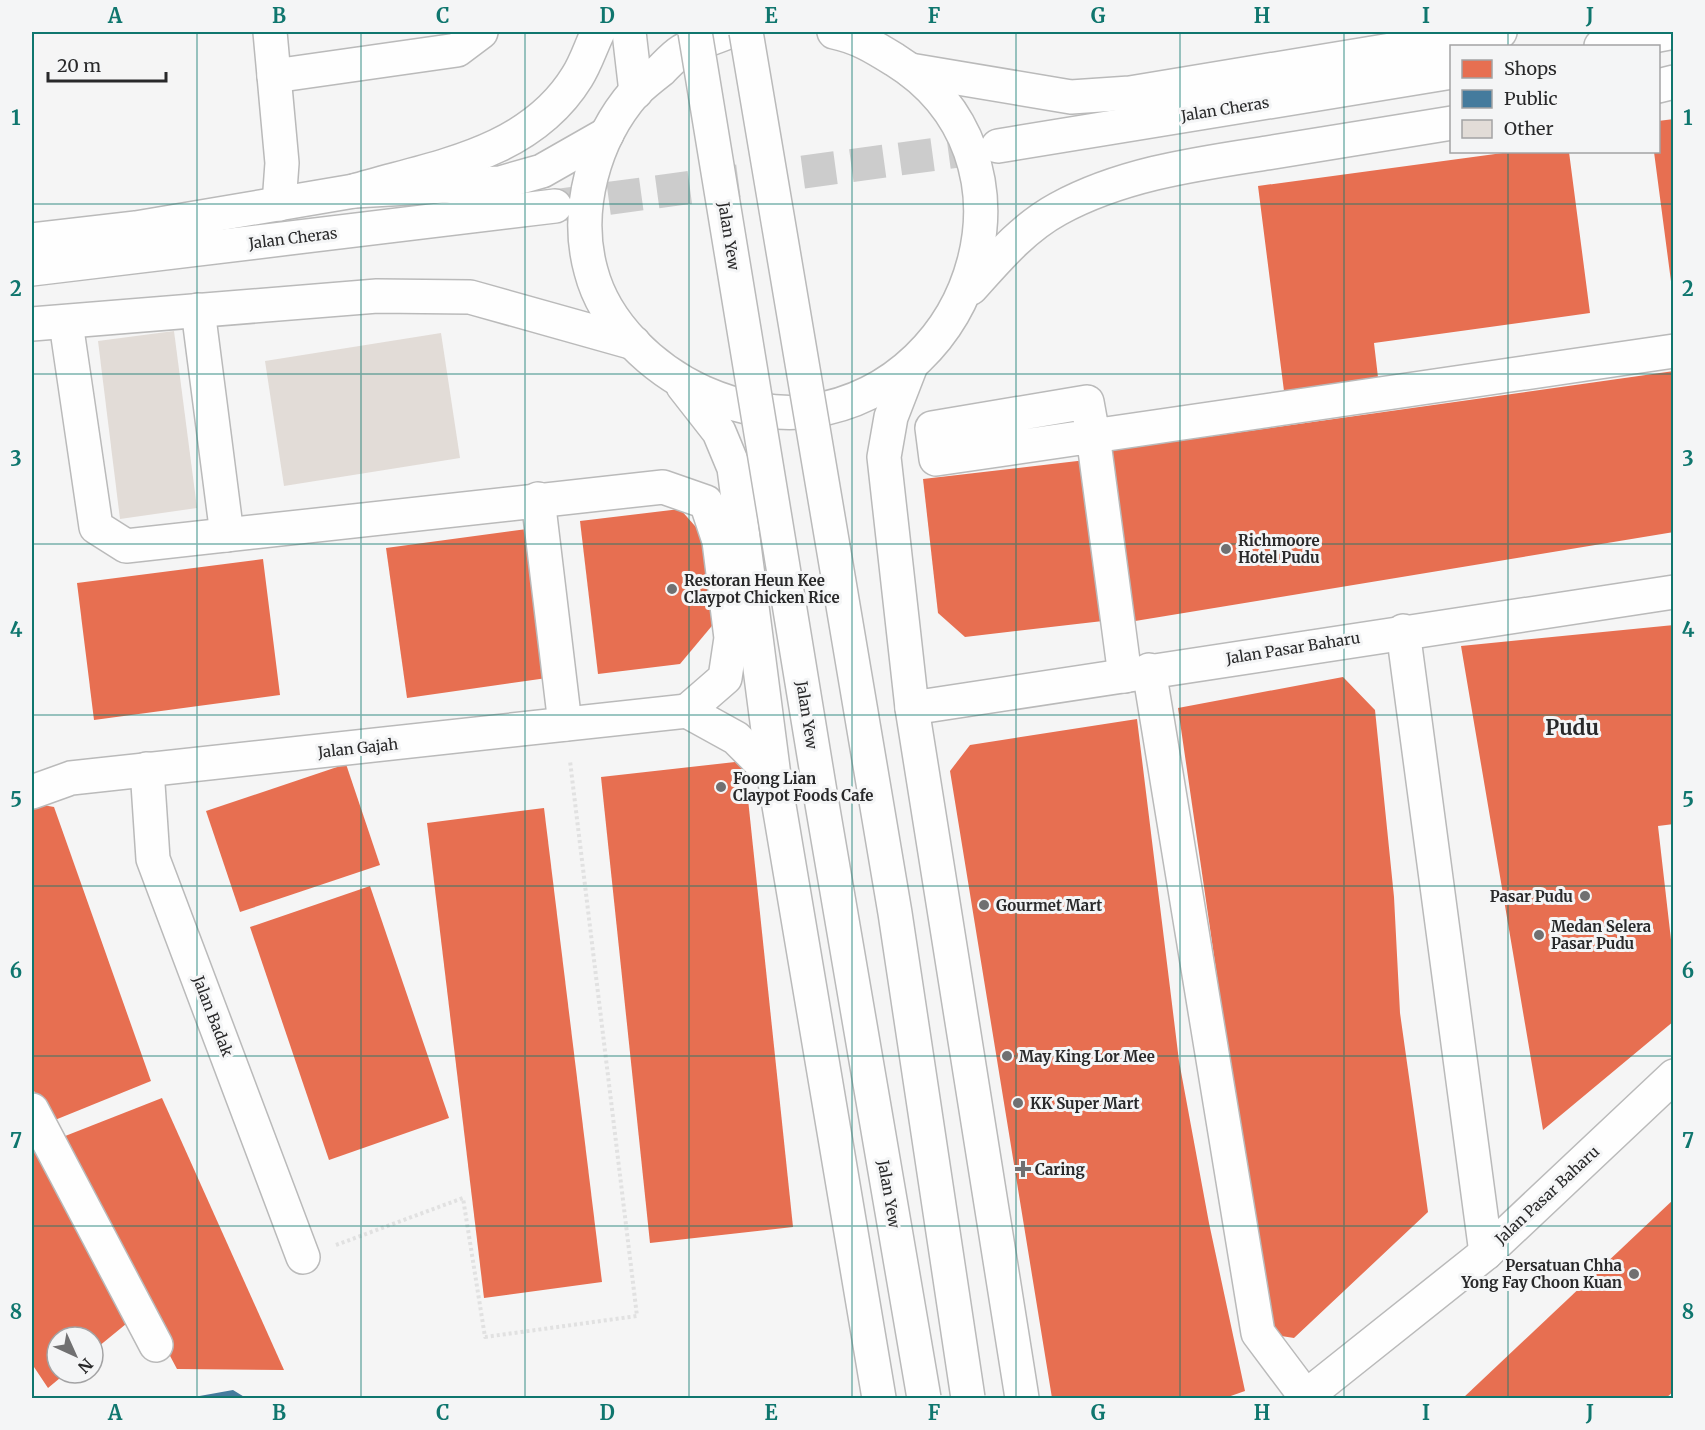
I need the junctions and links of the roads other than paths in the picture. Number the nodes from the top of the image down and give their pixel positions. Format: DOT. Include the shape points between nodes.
graph roads {
  1 [pos="270,32"];
  2 [pos="481,32"];
  3 [pos="598,32"];
  4 [pos="629,32"];
  5 [pos="695,32"];
  6 [pos="728,32"];
  7 [pos="746,32"];
  8 [pos="1500,32"];
  9 [pos="1674,32"];
  10 [pos="849,33"];
  11 [pos="1606,45"];
  12 [pos="910,70"];
  13 [pos="1450,72"];
  14 [pos="274,76"];
  15 [pos="636,92"];
  16 [pos="1450,123"];
  17 [pos="607,134"];
  18 [pos="998,146"];
  19 [pos="354,191"];
  20 [pos="279,204"];
  21 [pos="555,206"];
  22 [pos="32,225"];
  23 [pos="135,228"];
  24 [pos="32,240"];
  25 [pos="32,269"];
  26 [pos="959,302"];
  27 [pos="198,310"];
  28 [pos="66,323"];
  29 [pos="32,324"];
  30 [pos="634,343"];
  31 [pos="1674,351"];
  32 [pos="910,368"];
  33 [pos="680,381"];
  34 [pos="538,499"];
  35 [pos="227,535"];
  36 [pos="1674,592"];
  37 [pos="1403,631"];
  38 [pos="1137,673"];
  39 [pos="912,708"];
  40 [pos="687,711"];
  41 [pos="565,724"];
  42 [pos="147,770"];
  43 [pos="774,776"];
  44 [pos="32,792"];
  45 [pos="1674,1076"];
  46 [pos="32,1110"];
  47 [pos="1486,1253"];
  48 [pos="303,1257"];
  49 [pos="156,1345"];
  50 [pos="879,1398"];
  51 [pos="924,1398"];
  52 [pos="968,1398"];
  53 [pos="1022,1398"];
  54 [pos="1305,1398"];
  1 -- 14 [label="street"];
  2 -- 14 [label="street" via="457,50"];
  3 -- 19 [label="street" via="577,78 548,113 516,138 481,155"];
  4 -- 15 [label="street"];
  5 -- 51 [label="street, Jalan Yew, bridge"];
  6 -- 15 [label="street" via="682,51"];
  7 -- 52 [label="street, bridge" via="895,913"];
  8 -- 12 [label="street" via="1130,93 1071,97"];
  9 -- 11 [label="street"];
  10 -- 12 [label="street"];
  12 -- 26 [label="street" via="941,98 959,127 975,168 982,220 975,263"];
  13 -- 18 [label="street, Jalan Cheras"];
  14 -- 20 [label="street" via="282,163"];
  15 -- 17 [label="street"];
  16 -- 26 [label="street" via="1149,174 1099,189 1055,210 1008,246"];
  17 -- 19 [label="street" via="542,171 500,183"];
  17 -- 30 [label="street" via="590,180 585,231 591,273 610,313"];
  19 -- 20 [label="street"];
  20 -- 23 [label="street"];
  21 -- 25 [label="street, Jalan Cheras"];
  22 -- 23 [label="street"];
  23 -- 24 [label="street"];
  26 -- 32 [label="street"];
  27 -- 28 [label="street"];
  27 -- 30 [label="street" via="377,296 470,297"];
  27 -- 35 [label="street"];
  28 -- 29 [label="street"];
  28 -- 35 [label="street" via="96,527 126,546"];
  30 -- 33 [label="street"];
  31 -- 38 [label="street" via="1093,435"];
  32 -- 33 [label="street" via="863,397 811,411 766,411 736,405"];
  32 -- 39 [label="street" via="891,417 884,457"];
  33 -- 43 [label="street" via="719,432 734,468"];
  34 -- 35 [label="street"];
  34 -- 40 [label="street" via="663,487 706,502 719,541 731,638 725,678"];
  34 -- 41 [label="street"];
  36 -- 37 [label="street, Jalan Pasar Baharu"];
  37 -- 38 [label="street, Jalan Pasar Baharu"];
  37 -- 47 [label="street"];
  38 -- 39 [label="street, Jalan Pasar Baharu"];
  38 -- 54 [label="street" via="1258,1333"];
  39 -- 53 [label="street"];
  40 -- 41 [label="street, Jalan Gajah"];
  40 -- 43 [label="street" via="736,738"];
  41 -- 42 [label="street, Jalan Gajah"];
  42 -- 44 [label="street, Jalan Gajah" via="72,778"];
  42 -- 48 [label="street, Jalan Badak" via="153,859"];
  43 -- 50 [label="street"];
  45 -- 47 [label="street, Jalan Pasar Baharu"];
  46 -- 49 [label="street"];
  47 -- 54 [label="street, Jalan Pasar Baharu"];
}
